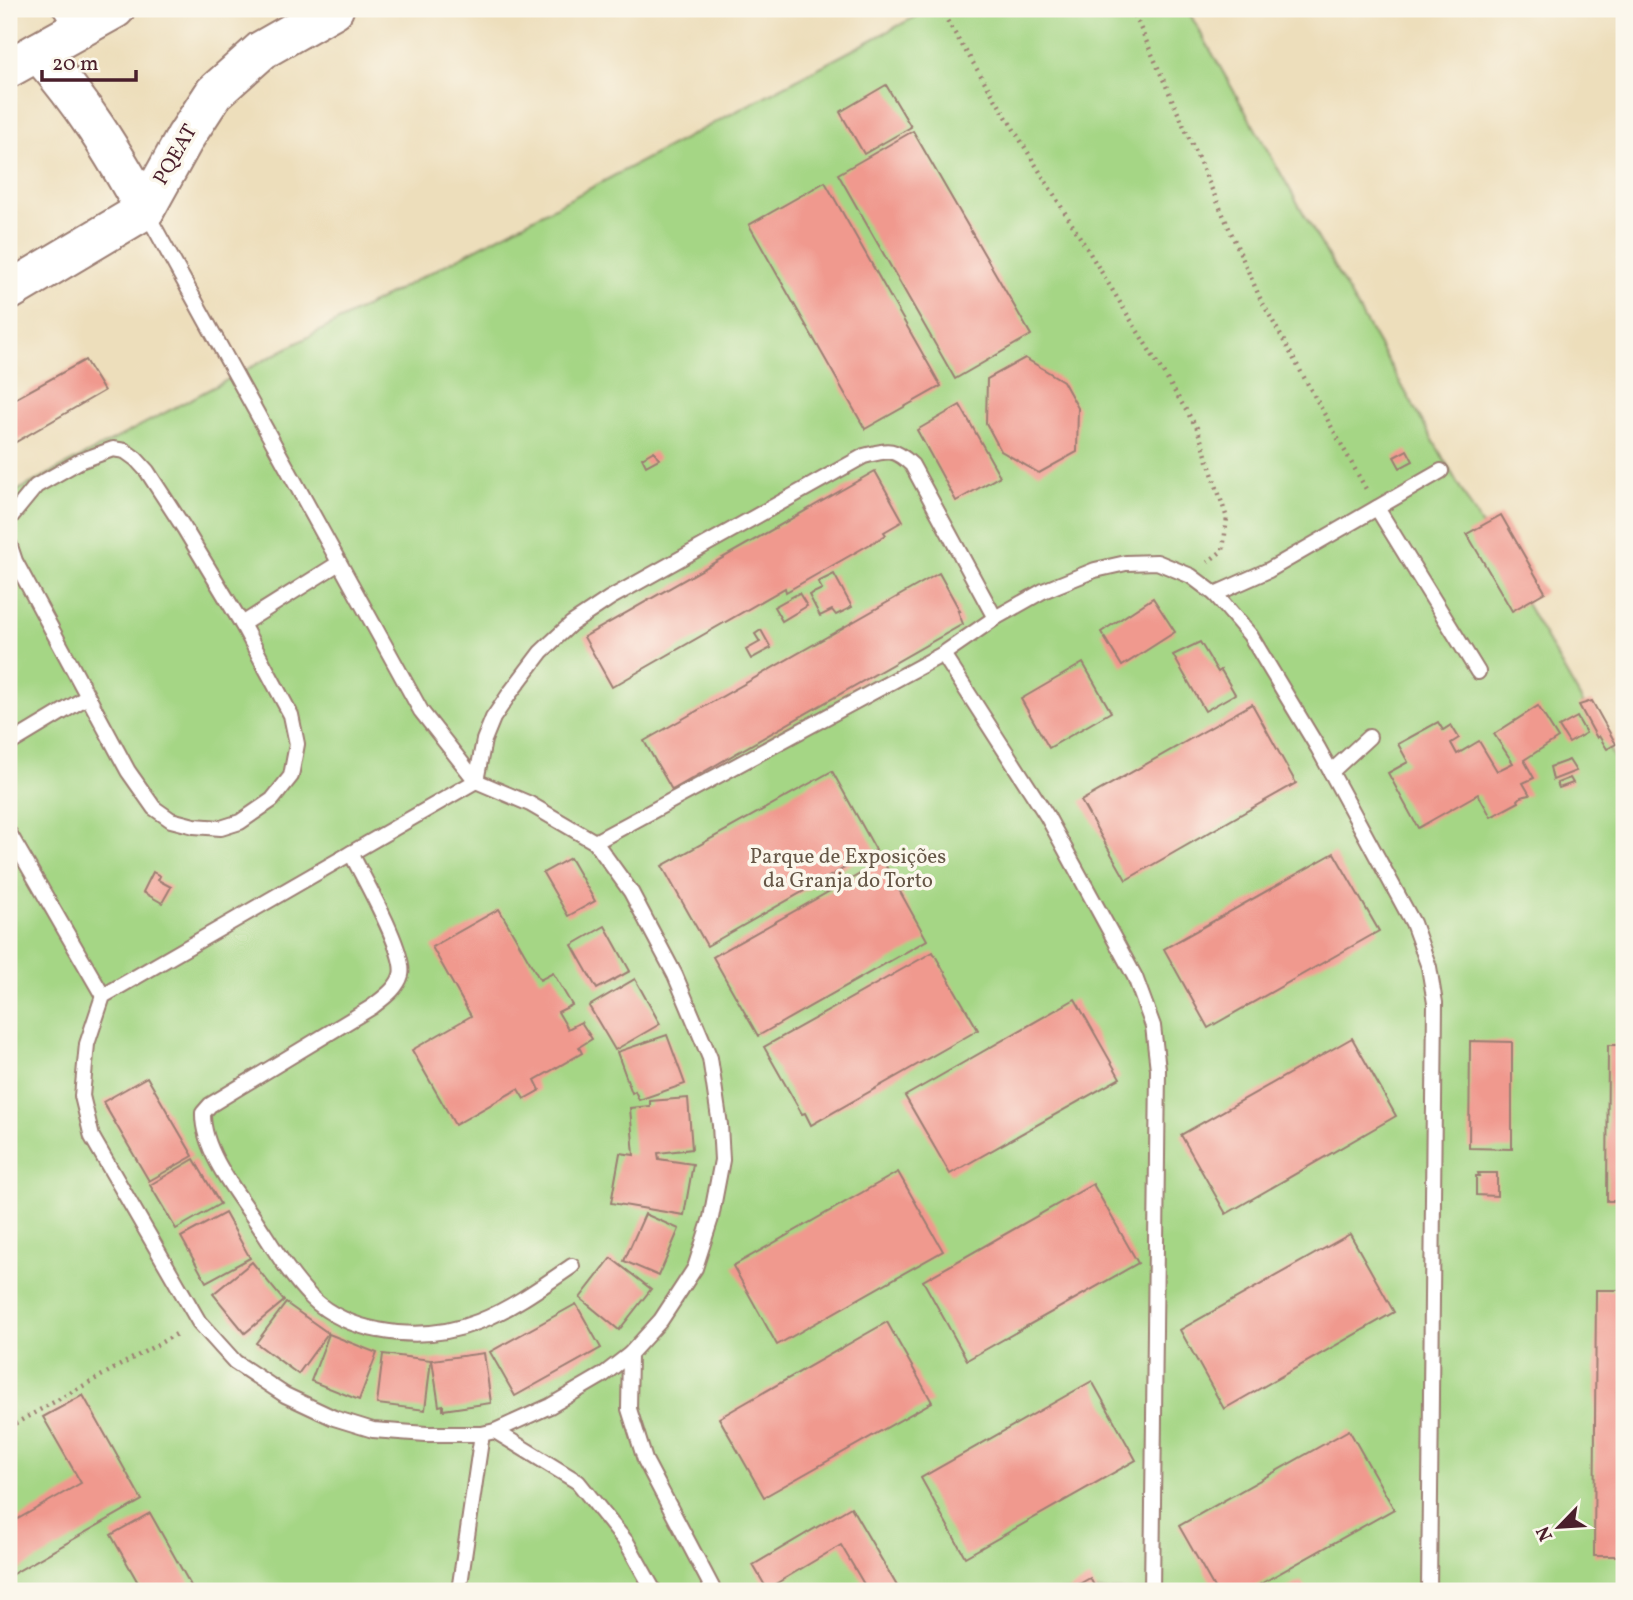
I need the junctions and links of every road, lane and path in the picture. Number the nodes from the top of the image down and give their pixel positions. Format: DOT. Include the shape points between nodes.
graph roads {
  1 [pos="115,9"];
  2 [pos="334,9"];
  3 [pos="940,9"];
  4 [pos="1132,9"];
  5 [pos="67,20"];
  6 [pos="23,60"];
  7 [pos="145,210"];
  8 [pos="9,291"];
  9 [pos="1441,471"];
  10 [pos="1377,508"];
  11 [pos="9,519"];
  12 [pos="9,543"];
  13 [pos="339,563"];
  14 [pos="1191,576"];
  15 [pos="1216,594"];
  16 [pos="995,618"];
  17 [pos="242,624"];
  18 [pos="943,654"];
  19 [pos="1478,672"];
  20 [pos="86,697"];
  21 [pos="1369,737"];
  22 [pos="9,744"];
  23 [pos="1331,772"];
  24 [pos="476,782"];
  25 [pos="9,833"];
  26 [pos="595,842"];
  27 [pos="351,853"];
  28 [pos="103,996"];
  29 [pos="572,1266"];
  30 [pos="199,1322"];
  31 [pos="630,1354"];
  32 [pos="9,1427"];
  33 [pos="489,1432"];
  34 [pos="459,1591"];
  35 [pos="654,1591"];
  36 [pos="714,1591"];
  37 [pos="1152,1591"];
  38 [pos="1429,1591"];
  1 -- 5 [label="street"];
  2 -- 7 [label="street, PQEAT" via="262,50 214,93"];
  3 -- 14 [label="path" via="1197,428 1227,518 1223,550"];
  4 -- 10 [label="path" via="1260,298"];
  5 -- 6 [label="street"];
  6 -- 7 [label="street" via="87,113"];
  7 -- 8 [label="street, PQEAT"];
  7 -- 13 [label="lane"];
  9 -- 10 [label="lane"];
  10 -- 15 [label="lane" via="1269,570"];
  10 -- 19 [label="lane"];
  11 -- 17 [label="lane" via="36,486 58,473 113,449 125,451 147,471"];
  12 -- 20 [label="lane"];
  13 -- 17 [label="lane"];
  13 -- 24 [label="lane" via="421,711"];
  14 -- 15 [label="lane"];
  14 -- 16 [label="lane" via="1157,562 1095,570 1042,591"];
  15 -- 23 [label="lane" via="1250,635"];
  16 -- 18 [label="lane"];
  16 -- 24 [label="lane" via="912,465 899,453 864,456 571,624 541,652 493,718"];
  17 -- 20 [label="lane" via="291,715 298,744 291,776 272,800 240,822 221,828 194,826 171,820 154,808"];
  18 -- 26 [label="lane"];
  18 -- 37 [label="lane" via="1047,816 1135,977 1153,1026 1157,1083"];
  20 -- 22 [label="lane"];
  21 -- 23 [label="lane"];
  23 -- 38 [label="lane" via="1413,923 1429,967 1435,1003"];
  24 -- 26 [label="lane" via="530,804"];
  24 -- 27 [label="lane"];
  25 -- 28 [label="lane"];
  26 -- 31 [label="lane" via="631,892 675,975 710,1058 720,1125 722,1160 695,1268 661,1320"];
  27 -- 28 [label="lane"];
  27 -- 29 [label="lane" via="400,954 402,974 393,990 372,1007 210,1105 202,1121 210,1147 281,1260 313,1299 356,1326 406,1336 444,1333 513,1306"];
  28 -- 30 [label="lane" via="87,1044 82,1096 92,1137"];
  30 -- 32 [label="path"];
  30 -- 33 [label="lane" via="235,1362 285,1395 334,1418 373,1430"];
  31 -- 33 [label="lane" via="603,1376 550,1406"];
  31 -- 36 [label="lane" via="629,1409 645,1460"];
  33 -- 34 [label="lane"];
  33 -- 35 [label="lane" via="578,1482 627,1543"];
}
